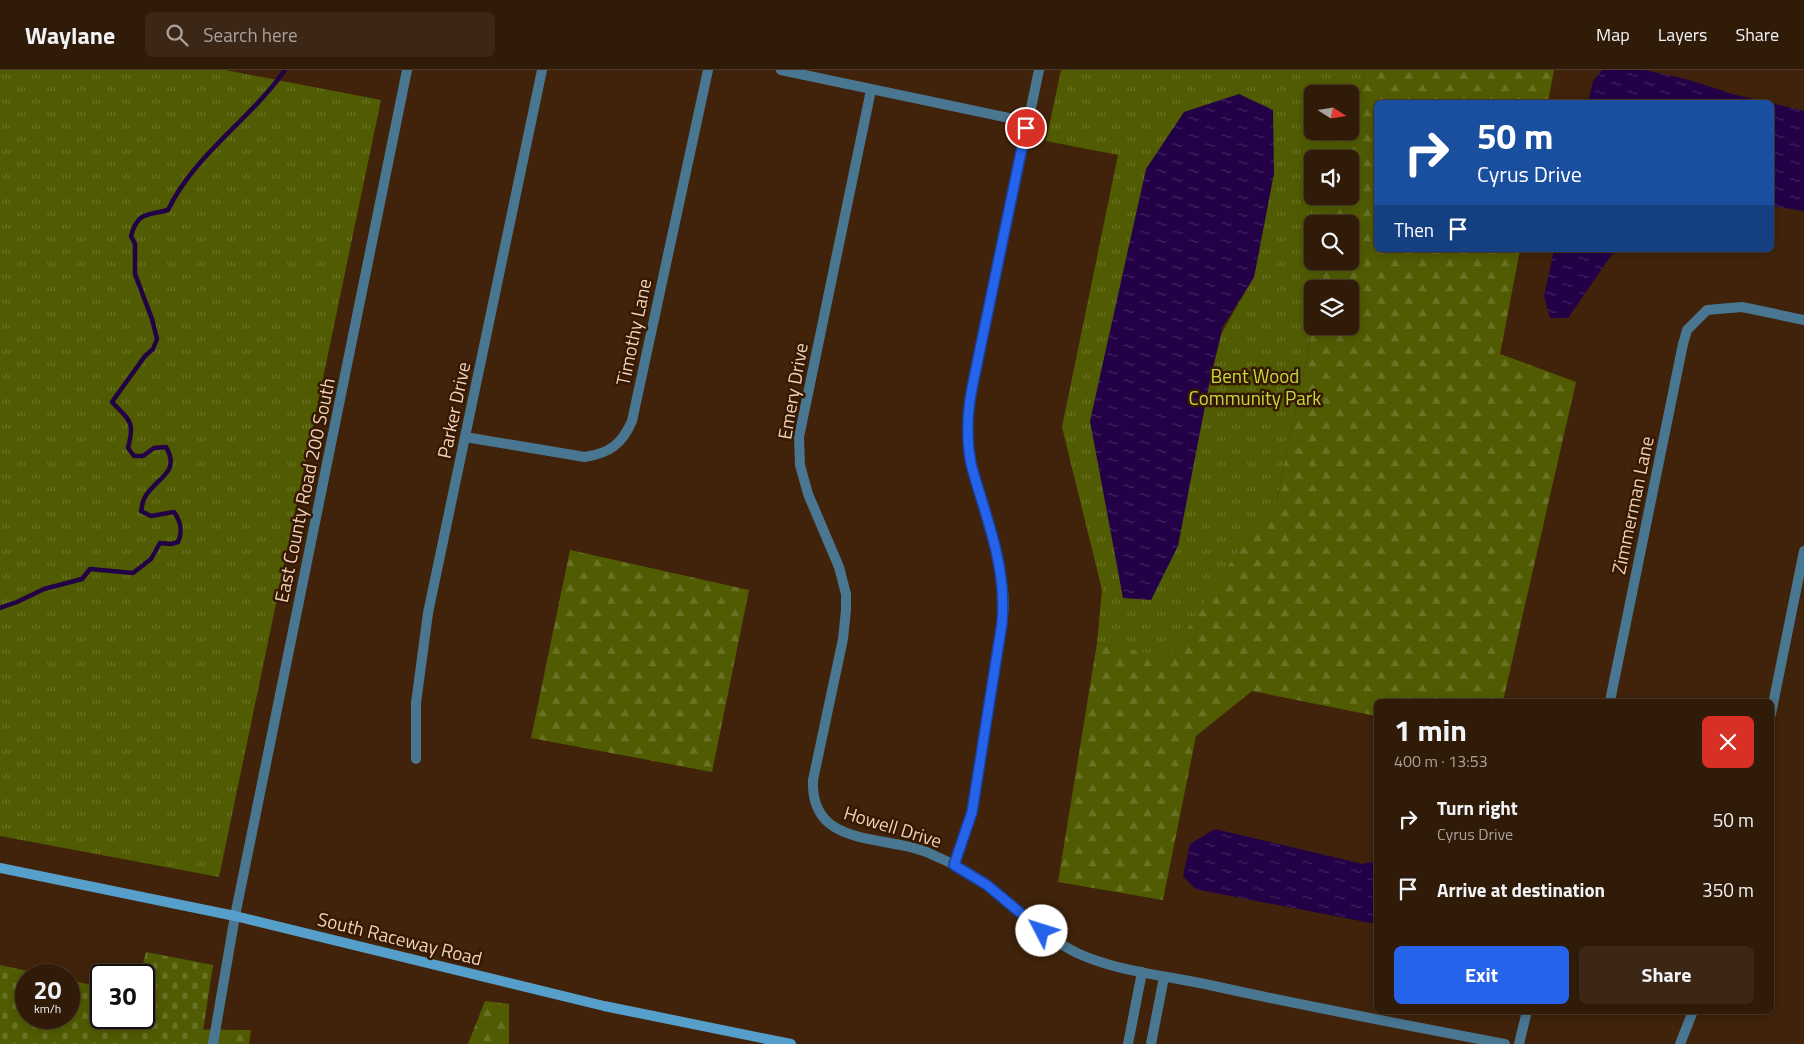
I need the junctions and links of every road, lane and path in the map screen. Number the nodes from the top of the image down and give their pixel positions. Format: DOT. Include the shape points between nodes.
graph roads {
  1 [pos="407,70"];
  2 [pos="542,70"];
  3 [pos="708,70"];
  4 [pos="781,70"];
  5 [pos="1039,70"];
  6 [pos="871,90"];
  7 [pos="1028,122"];
  8 [pos="1804,320"];
  9 [pos="465,437"];
  10 [pos="1804,551"];
  11 [pos="1610,699"];
  12 [pos="1774,699"];
  13 [pos="416,759"];
  14 [pos="818,811"];
  15 [pos="954,865"];
  16 [pos="0,868"];
  17 [pos="234,916"];
  18 [pos="1142,972"];
  19 [pos="1164,977"];
  20 [pos="1526,1014"];
  21 [pos="1692,1014"];
  22 [pos="214,1044"];
  23 [pos="791,1044"];
  24 [pos="1128,1044"];
  25 [pos="1152,1044"];
  26 [pos="1505,1044"];
  27 [pos="1519,1044"];
  28 [pos="1680,1044"];
  1 -- 17 [label="street, East County Road 200 South"];
  2 -- 9 [label="street, Parker Drive"];
  3 -- 9 [label="street, Timothy Lane" via="627,433 609,450 585,457"];
  4 -- 6 [label="street"];
  5 -- 7 [label="street"];
  6 -- 7 [label="street"];
  6 -- 14 [label="street, Emery Drive" via="799,437 800,465 808,494 839,567 846,594 842,639 813,780"];
  7 -- 15 [label="street" via="969,403 967,434 970,456 999,559 1004,607 972,812"];
  8 -- 11 [label="street, Zimmerman Lane" via="1742,307 1707,310 1687,330"];
  9 -- 13 [label="street, Parker Drive" via="428,613 416,703"];
  10 -- 12 [label="street"];
  14 -- 15 [label="street, Howell Drive" via="841,831 922,850"];
  15 -- 18 [label="street, Howell Drive" via="987,885 1066,947 1096,960"];
  16 -- 17 [label="main road, South Raceway Road"];
  17 -- 22 [label="street, East County Road 200 South"];
  17 -- 23 [label="main road, South Raceway Road" via="604,1006"];
  18 -- 19 [label="street, Howell Drive"];
  18 -- 24 [label="street"];
  19 -- 25 [label="street"];
  19 -- 26 [label="street, Howell Drive"];
  20 -- 27 [label="street"];
  21 -- 28 [label="street"];
}
